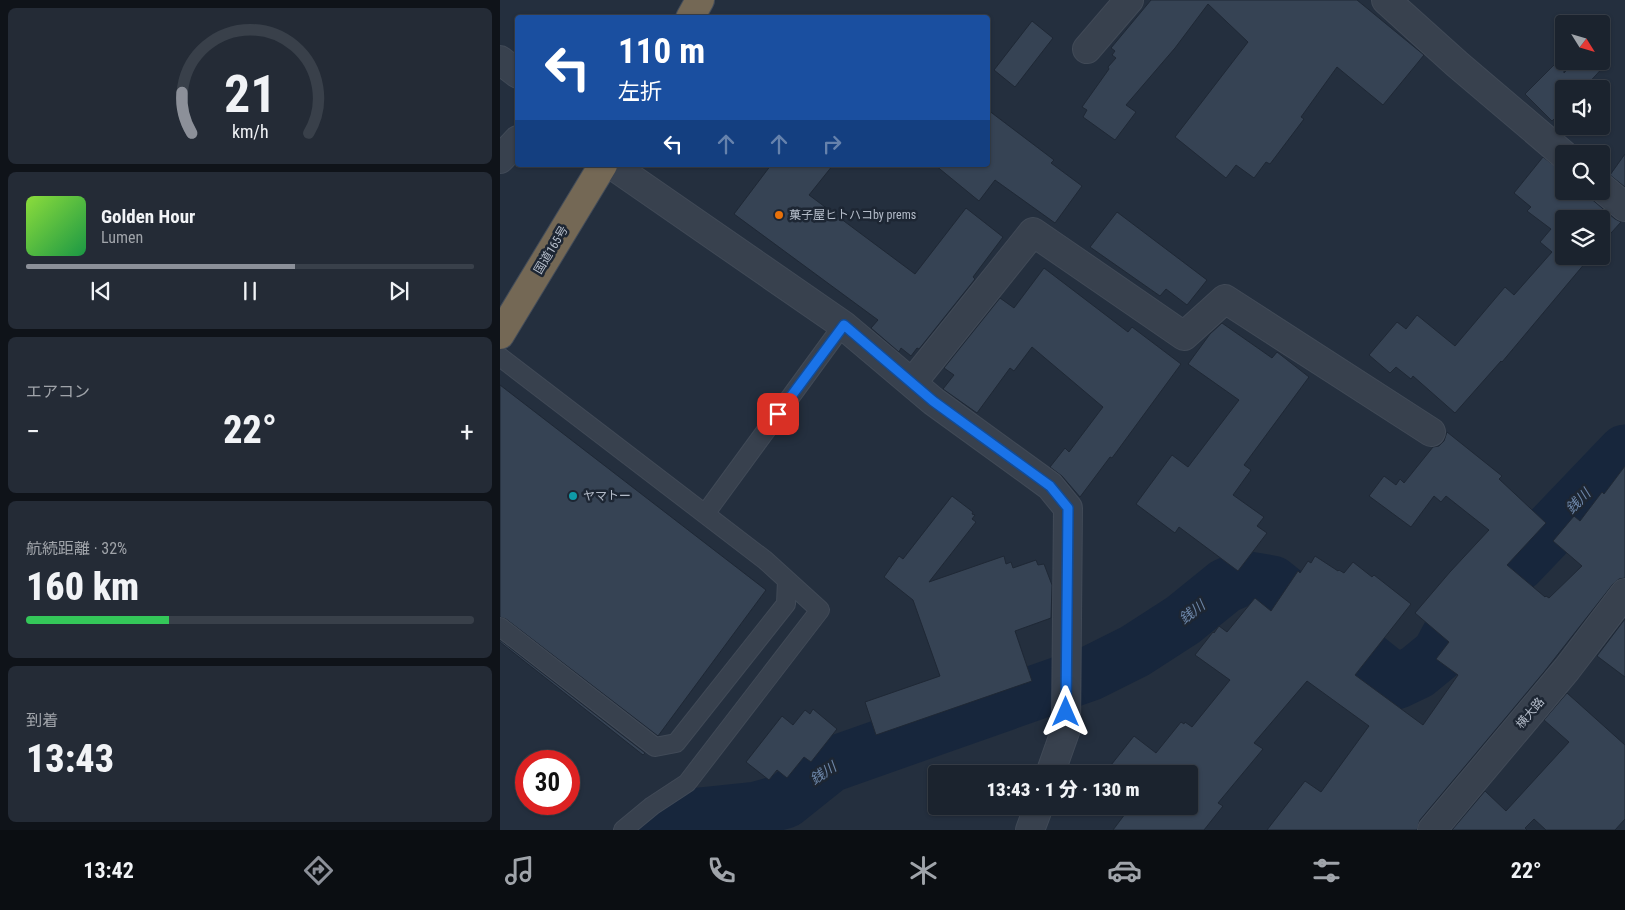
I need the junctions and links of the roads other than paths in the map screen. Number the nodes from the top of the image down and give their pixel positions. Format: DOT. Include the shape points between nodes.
graph roads {
  1 [pos="700,0"];
  2 [pos="1129,0"];
  3 [pos="1386,0"];
  4 [pos="692,15"];
  5 [pos="1087,48"];
  6 [pos="500,60"];
  7 [pos="515,72"];
  8 [pos="515,143"];
  9 [pos="1555,147"];
  10 [pos="500,159"];
  11 [pos="602,167"];
  12 [pos="615,167"];
  13 [pos="1610,194"];
  14 [pos="1625,207"];
  15 [pos="844,325"];
  16 [pos="500,334"];
  17 [pos="500,357"];
  18 [pos="912,383"];
  19 [pos="1430,432"];
  20 [pos="705,514"];
  21 [pos="787,580"];
  22 [pos="1625,594"];
  23 [pos="500,628"];
  24 [pos="1053,765"];
  25 [pos="1035,815"];
  26 [pos="622,830"];
  27 [pos="1030,830"];
  28 [pos="1432,830"];
  1 -- 4 [label="highway"];
  2 -- 5 [label="street"];
  3 -- 9 [label="street"];
  6 -- 7 [label="street"];
  8 -- 10 [label="street"];
  11 -- 16 [label="highway, 国道165号"];
  12 -- 15 [label="street"];
  13 -- 14 [label="street"];
  15 -- 18 [label="street"];
  15 -- 20 [label="lane"];
  17 -- 20 [label="lane"];
  18 -- 19 [label="street" via="1033,232 1184,336 1226,299"];
  18 -- 24 [label="street" via="1050,486 1068,508 1066,729"];
  20 -- 21 [label="lane"];
  21 -- 23 [label="lane" via="786,604 676,743 655,747"];
  21 -- 26 [label="lane" via="820,610 687,783"];
  22 -- 28 [label="street, 横大路"];
  25 -- 27 [label="street"];
}
